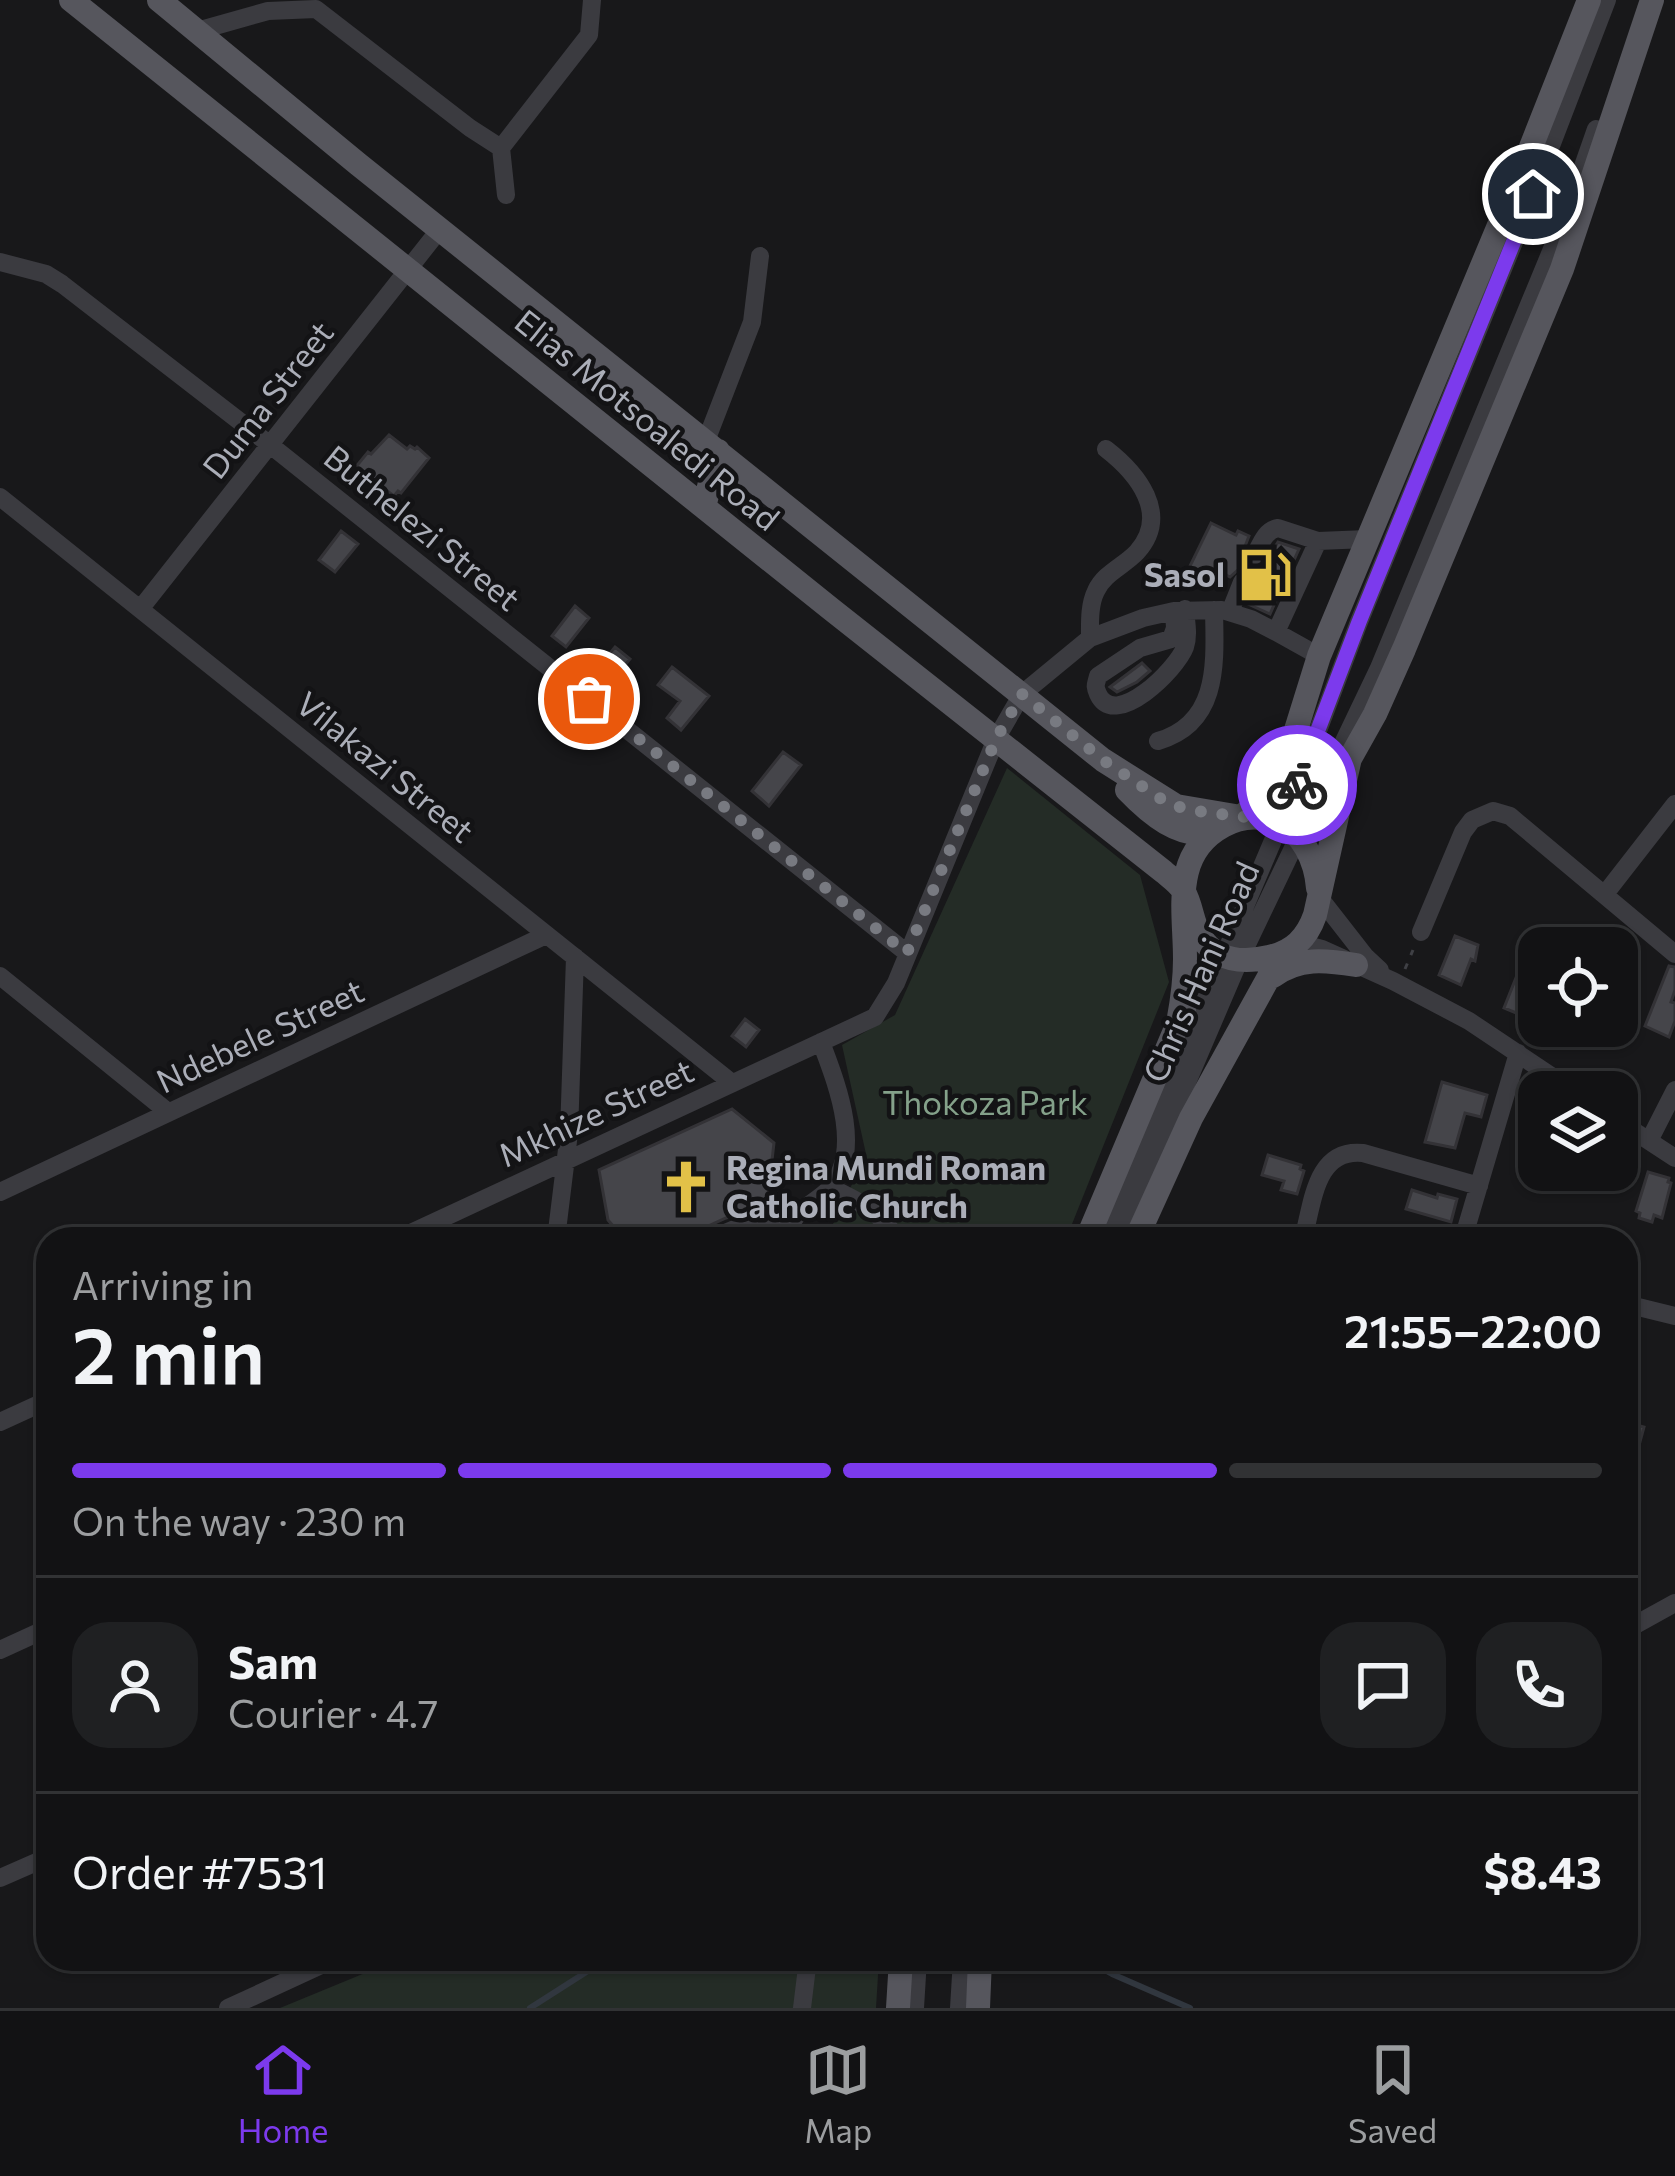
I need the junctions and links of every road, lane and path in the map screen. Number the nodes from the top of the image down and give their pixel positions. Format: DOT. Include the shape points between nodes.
graph roads {
  1 [pos="71,0"];
  2 [pos="159,0"];
  3 [pos="592,0"];
  4 [pos="1588,0"];
  5 [pos="1607,0"];
  6 [pos="1641,0"];
  7 [pos="1652,0"];
  8 [pos="319,4"];
  9 [pos="197,31"];
  10 [pos="501,148"];
  11 [pos="506,195"];
  12 [pos="440,229"];
  13 [pos="760,256"];
  14 [pos="0,262"];
  15 [pos="409,272"];
  16 [pos="269,444"];
  17 [pos="712,446"];
  18 [pos="1106,448"];
  19 [pos="0,496"];
  20 [pos="704,508"];
  21 [pos="1367,538"];
  22 [pos="1318,542"];
  23 [pos="1255,554"];
  24 [pos="1242,583"];
  25 [pos="141,608"];
  26 [pos="1180,610"];
  27 [pos="1222,611"];
  28 [pos="1276,632"];
  29 [pos="1090,638"];
  30 [pos="1319,656"];
  31 [pos="1022,694"];
  32 [pos="996,739"];
  33 [pos="1158,741"];
  34 [pos="1350,758"];
  35 [pos="1103,760"];
  36 [pos="1675,804"];
  37 [pos="1241,817"];
  38 [pos="1290,830"];
  39 [pos="1213,832"];
  40 [pos="1312,860"];
  41 [pos="1183,889"];
  42 [pos="1605,894"];
  43 [pos="1318,897"];
  44 [pos="1421,932"];
  45 [pos="546,935"];
  46 [pos="1201,938"];
  47 [pos="1290,949"];
  48 [pos="907,953"];
  49 [pos="1675,954"];
  50 [pos="575,957"];
  51 [pos="1232,959"];
  52 [pos="1356,965"];
  53 [pos="0,976"];
  54 [pos="1267,981"];
  55 [pos="1396,982"];
  56 [pos="1178,1023"];
  57 [pos="821,1042"];
  58 [pos="1518,1053"];
  59 [pos="1544,1071"];
  60 [pos="732,1083"];
  61 [pos="1675,1090"];
  62 [pos="168,1112"];
  63 [pos="1638,1134"];
  64 [pos="1649,1141"];
  65 [pos="1675,1158"];
  66 [pos="565,1160"];
  67 [pos="1478,1186"];
  68 [pos="831,1188"];
  69 [pos="0,1192"];
  70 [pos="423,1227"];
  71 [pos="557,1227"];
  72 [pos="739,1227"];
  73 [pos="781,1227"];
  74 [pos="790,1227"];
  75 [pos="887,1227"];
  76 [pos="1092,1227"];
  77 [pos="1109,1227"];
  78 [pos="1125,1227"];
  79 [pos="1141,1227"];
  80 [pos="1307,1227"];
  81 [pos="1466,1227"];
  82 [pos="1638,1307"];
  83 [pos="1675,1316"];
  84 [pos="36,1406"];
  85 [pos="0,1422"];
  86 [pos="1675,1603"];
  87 [pos="1638,1623"];
  88 [pos="36,1634"];
  89 [pos="0,1650"];
  90 [pos="36,1862"];
  91 [pos="0,1878"];
  92 [pos="308,1971"];
  93 [pos="807,1971"];
  94 [pos="901,1971"];
  95 [pos="917,1971"];
  96 [pos="961,1971"];
  97 [pos="980,1971"];
  98 [pos="228,2008"];
  99 [pos="802,2008"];
  100 [pos="898,2008"];
  101 [pos="915,2008"];
  102 [pos="959,2008"];
  103 [pos="978,2008"];
  1 -- 15 [label="main road, Elias Motsoaledi Road"];
  2 -- 9 [label="main road, Elias Motsoaledi Road"];
  3 -- 10 [label="street" via="589,35"];
  4 -- 21 [label="main road, Chris Hani Road"];
  5 -- 38 [label="street, Chris Hani Road"];
  6 -- 38 [label="street, Chris Hani Road" via="1559,234 1379,668"];
  7 -- 34 [label="main road, Chris Hani Road" via="1562,269 1404,650"];
  8 -- 9 [label="street"];
  8 -- 10 [label="street"];
  9 -- 12 [label="main road, Elias Motsoaledi Road"];
  10 -- 11 [label="street"];
  12 -- 15 [label="street, Duma Street"];
  12 -- 17 [label="main road, Elias Motsoaledi Road"];
  13 -- 17 [label="street" via="752,322"];
  14 -- 16 [label="street, Buthelezi Street" via="62,284"];
  15 -- 16 [label="street, Duma Street"];
  15 -- 20 [label="main road, Elias Motsoaledi Road"];
  16 -- 25 [label="street, Duma Street"];
  16 -- 48 [label="street, Buthelezi Street"];
  17 -- 20 [label="main road"];
  17 -- 31 [label="main road, Elias Motsoaledi Road"];
  18 -- 29 [label="street" via="1148,495 1152,517 1139,550 1096,590"];
  19 -- 25 [label="street, Vilakazi Street"];
  20 -- 32 [label="main road, Elias Motsoaledi Road"];
  21 -- 22 [label="street"];
  21 -- 30 [label="main road, Chris Hani Road"];
  22 -- 23 [label="street" via="1272,529"];
  22 -- 28 [label="street"];
  24 -- 27 [label="street"];
  25 -- 45 [label="street, Vilakazi Street"];
  26 -- 26 [label="street" via="1186,644 1169,672 1123,705 1106,704 1098,676 1171,639"];
  26 -- 27 [label="street"];
  26 -- 29 [label="street"];
  27 -- 28 [label="street"];
  27 -- 33 [label="street" via="1212,682 1198,716"];
  28 -- 30 [label="street"];
  29 -- 31 [label="street"];
  30 -- 37 [label="main road, Chris Hani Road" via="1286,762"];
  31 -- 32 [label="street, Mkhize Street"];
  31 -- 35 [label="main road, Elias Motsoaledi Road"];
  32 -- 41 [label="main road, Elias Motsoaledi Road"];
  32 -- 48 [label="street, Mkhize Street"];
  34 -- 40 [label="main road, Chris Hani Road"];
  34 -- 43 [label="main road, Chris Hani Road"];
  35 -- 37 [label="main road, Elias Motsoaledi Road" via="1175,806"];
  35 -- 39 [label="main road, Elias Motsoaledi Road" via="1152,814 1180,830"];
  36 -- 42 [label="street"];
  37 -- 38 [label="main road, Elias Motsoaledi Road"];
  37 -- 39 [label="main road"];
  38 -- 40 [label="main road"];
  38 -- 51 [label="street, Chris Hani Road"];
  39 -- 41 [label="main road" via="1192,855"];
  40 -- 43 [label="main road"];
  41 -- 46 [label="main road"];
  41 -- 56 [label="main road"];
  42 -- 44 [label="street" via="1510,816 1493,811 1463,832"];
  42 -- 49 [label="street"];
  43 -- 47 [label="main road, Chris Hani Road" via="1310,928"];
  43 -- 55 [label="street"];
  44 -- 55 [label="path"];
  45 -- 50 [label="street, Vilakazi Street"];
  45 -- 62 [label="street, Ndebele Street"];
  46 -- 51 [label="main road"];
  46 -- 56 [label="main road, Chris Hani Road"];
  47 -- 51 [label="main road"];
  47 -- 52 [label="street" via="1322,949"];
  47 -- 54 [label="main road, Chris Hani Road"];
  48 -- 57 [label="street, Mkhize Street" via="875,1017"];
  50 -- 60 [label="street, Vilakazi Street"];
  50 -- 66 [label="street"];
  51 -- 77 [label="street, Chris Hani Road"];
  51 -- 78 [label="street, Chris Hani Road"];
  52 -- 54 [label="main road" via="1303,962"];
  52 -- 55 [label="street"];
  53 -- 62 [label="street"];
  54 -- 79 [label="main road, Chris Hani Road"];
  55 -- 58 [label="street"];
  56 -- 76 [label="main road, Chris Hani Road"];
  57 -- 60 [label="street, Mkhize Street"];
  57 -- 68 [label="street" via="845,1124"];
  58 -- 59 [label="street"];
  58 -- 67 [label="street"];
  60 -- 66 [label="street, Mkhize Street"];
  61 -- 64 [label="street"];
  62 -- 69 [label="street, Ndebele Street"];
  63 -- 64 [label="street"];
  64 -- 65 [label="street"];
  66 -- 70 [label="street, Mkhize Street"];
  66 -- 71 [label="street"];
  67 -- 80 [label="street" via="1346,1152 1323,1171"];
  67 -- 81 [label="street"];
  68 -- 74 [label="street"];
  68 -- 75 [label="street"];
  72 -- 73 [label="street"];
  82 -- 83 [label="street"];
  84 -- 85 [label="street"];
  86 -- 87 [label="street"];
  88 -- 89 [label="street"];
  90 -- 91 [label="street"];
  92 -- 98 [label="street"];
  93 -- 99 [label="street"];
  94 -- 100 [label="main road"];
  95 -- 101 [label="street"];
  96 -- 102 [label="street"];
  97 -- 103 [label="main road"];
}
